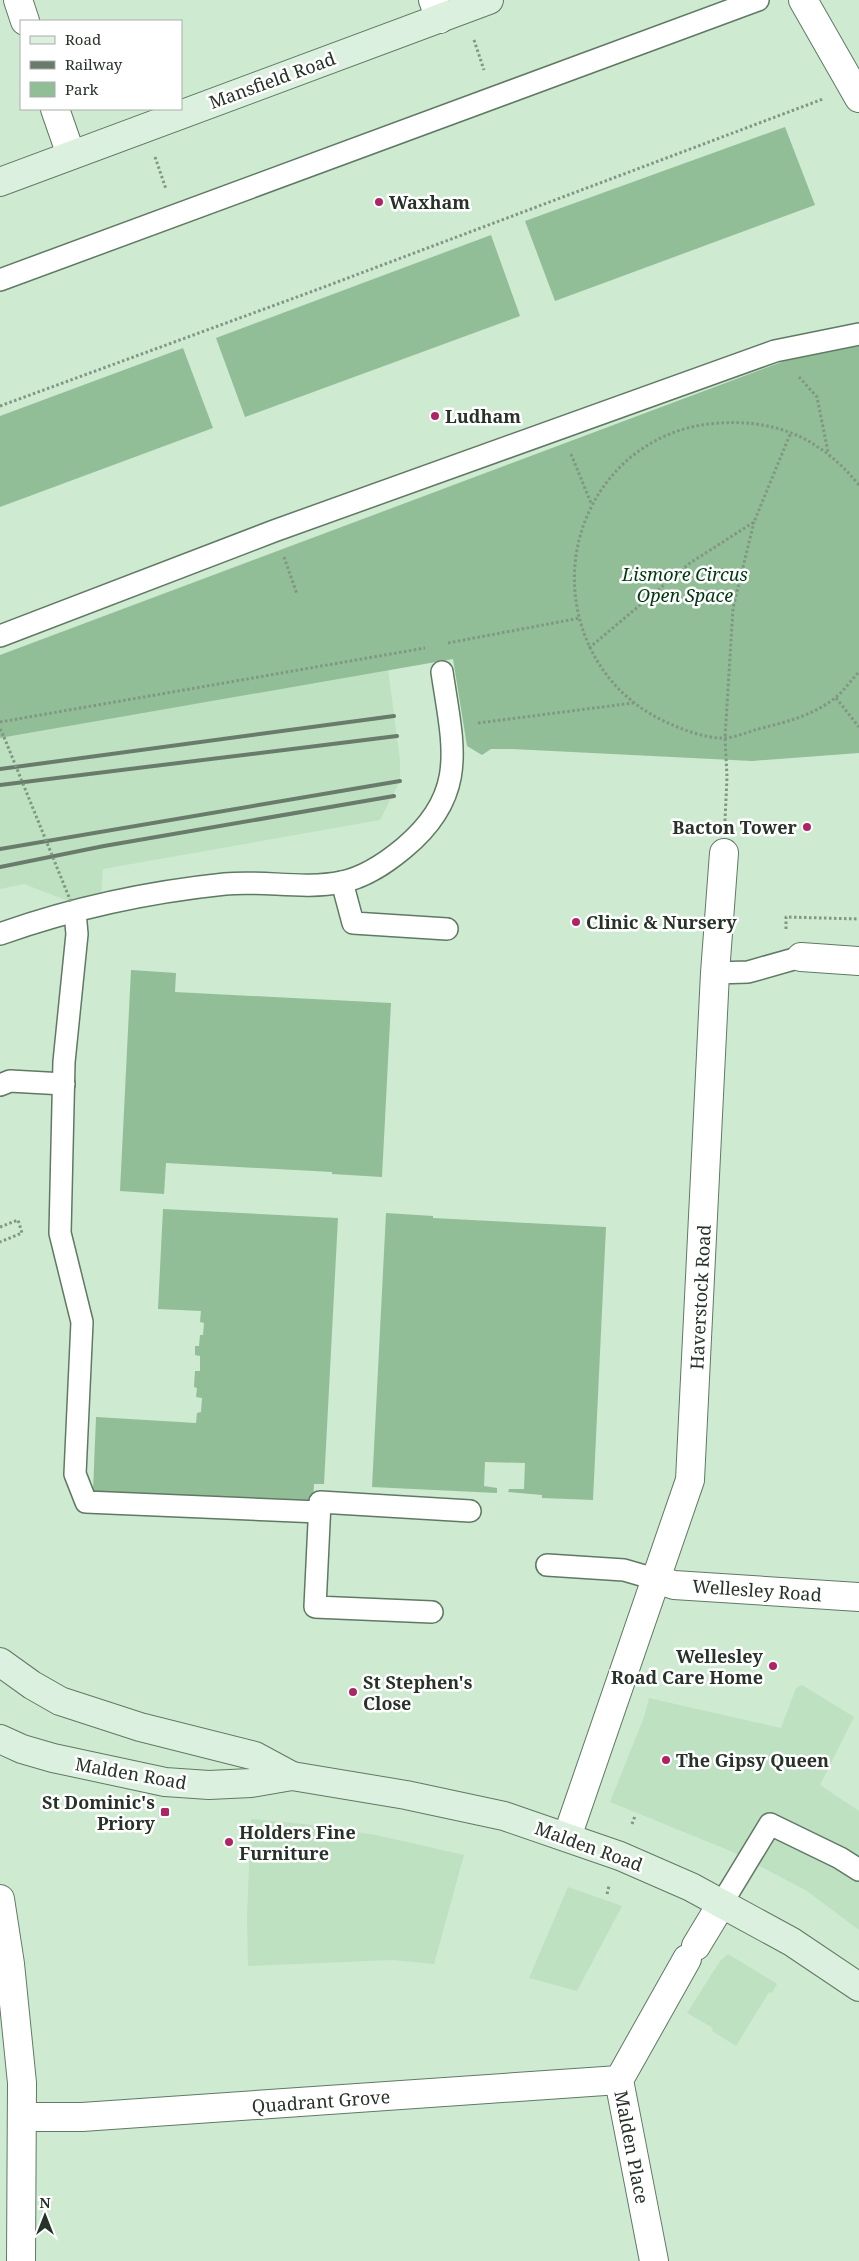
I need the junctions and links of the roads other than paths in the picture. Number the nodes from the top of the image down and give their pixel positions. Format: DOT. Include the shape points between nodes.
graph roads {
  1 [pos="18,0"];
  2 [pos="489,0"];
  3 [pos="758,0"];
  4 [pos="803,0"];
  5 [pos="436,9"];
  6 [pos="25,20"];
  7 [pos="856,92"];
  8 [pos="55,110"];
  9 [pos="71,155"];
  10 [pos="0,182"];
  11 [pos="0,280"];
  12 [pos="859,334"];
  13 [pos="0,636"];
  14 [pos="442,672"];
  15 [pos="724,853"];
  16 [pos="342,882"];
  17 [pos="73,907"];
  18 [pos="447,929"];
  19 [pos="0,934"];
  20 [pos="801,957"];
  21 [pos="859,960"];
  22 [pos="715,973"];
  23 [pos="64,1084"];
  24 [pos="0,1085"];
  25 [pos="470,1511"];
  26 [pos="319,1512"];
  27 [pos="547,1565"];
  28 [pos="656,1579"];
  29 [pos="859,1597"];
  30 [pos="432,1612"];
  31 [pos="0,1662"];
  32 [pos="1,1742"];
  33 [pos="292,1776"];
  34 [pos="567,1837"];
  35 [pos="859,1870"];
  36 [pos="0,1899"];
  37 [pos="722,1903"];
  38 [pos="859,1987"];
  39 [pos="619,2080"];
  40 [pos="11,2087"];
  41 [pos="22,2117"];
  42 [pos="21,2261"];
  43 [pos="654,2261"];
  1 -- 6 [label="street"];
  2 -- 5 [label="main road, Mansfield Road"];
  3 -- 11 [label="lane"];
  4 -- 7 [label="street"];
  5 -- 9 [label="main road, Mansfield Road"];
  8 -- 9 [label="street"];
  9 -- 10 [label="main road, Mansfield Road"];
  12 -- 13 [label="lane" via="775,351 274,531"];
  14 -- 16 [label="lane" via="453,761 450,786 431,822 389,860 366,874"];
  15 -- 22 [label="street, Haverstock Road"];
  16 -- 17 [label="lane" via="306,885 240,883"];
  16 -- 18 [label="lane" via="353,923"];
  17 -- 19 [label="lane"];
  17 -- 23 [label="lane" via="77,934"];
  20 -- 21 [label="street"];
  20 -- 22 [label="lane" via="748,972"];
  22 -- 28 [label="street, Haverstock Road" via="692,1465 690,1480"];
  23 -- 24 [label="lane" via="10,1081"];
  23 -- 26 [label="lane" via="60,1233 82,1322 75,1474 86,1502"];
  25 -- 26 [label="lane" via="320,1502"];
  26 -- 30 [label="lane" via="315,1607"];
  27 -- 28 [label="lane" via="624,1570"];
  28 -- 29 [label="street, Wellesley Road" via="674,1585"];
  28 -- 34 [label="street, Haverstock Road"];
  31 -- 33 [label="main road, Malden Road" via="32,1686 60,1701 95,1714 255,1756"];
  32 -- 33 [label="main road, Malden Road" via="53,1758 173,1783 251,1783"];
  33 -- 34 [label="main road, Malden Road" via="424,1798 504,1816"];
  34 -- 37 [label="main road, Malden Road" via="629,1860"];
  35 -- 37 [label="lane" via="770,1824"];
  36 -- 40 [label="street" via="10,1964"];
  37 -- 38 [label="main road, Malden Road" via="792,1942"];
  37 -- 39 [label="street, Malden Place"];
  39 -- 41 [label="street, Quadrant Grove" via="82,2117"];
  39 -- 43 [label="street, Malden Place"];
  40 -- 41 [label="street"];
  41 -- 42 [label="street"];
}
